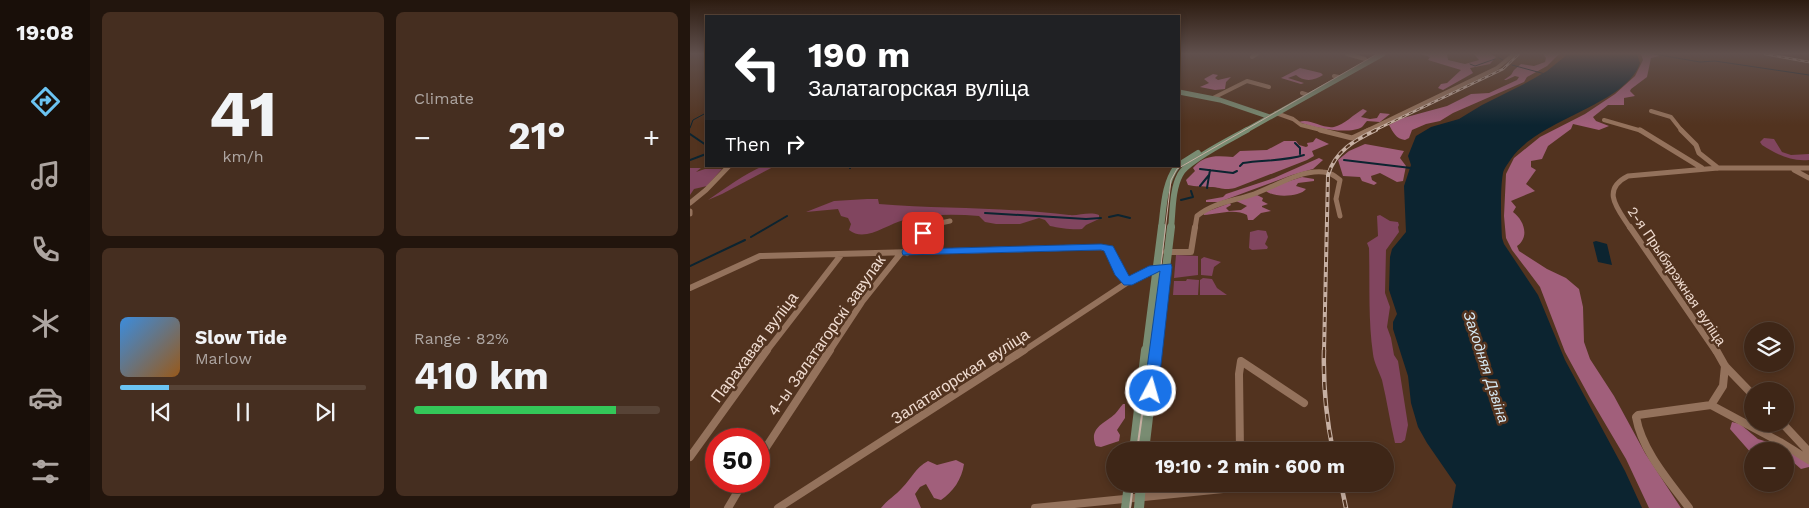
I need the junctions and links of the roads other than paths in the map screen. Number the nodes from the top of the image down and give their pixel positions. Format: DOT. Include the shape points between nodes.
graph roads {
  1 [pos="1335,78"];
  2 [pos="1477,78"];
  3 [pos="1269,87"];
  4 [pos="1180,92"];
  5 [pos="1305,94"];
  6 [pos="1213,98"];
  7 [pos="1651,111"];
  8 [pos="1270,115"];
  9 [pos="1604,120"];
  10 [pos="1221,143"];
  11 [pos="1180,165"];
  12 [pos="728,167"];
  13 [pos="1177,167"];
  14 [pos="1718,168"];
  15 [pos="1809,168"];
  16 [pos="1706,169"];
  17 [pos="1792,169"];
  18 [pos="1809,178"];
  19 [pos="690,203"];
  20 [pos="1340,216"];
  21 [pos="950,221"];
  22 [pos="1159,252"];
  23 [pos="1168,252"];
  24 [pos="904,253"];
  25 [pos="841,255"];
  26 [pos="1162,267"];
  27 [pos="1128,282"];
  28 [pos="690,288"];
  29 [pos="1163,299"];
  30 [pos="1153,300"];
  31 [pos="1725,366"];
  32 [pos="1744,386"];
  33 [pos="1304,403"];
  34 [pos="1711,405"];
  35 [pos="1790,432"];
  36 [pos="770,441"];
  37 [pos="1135,442"];
  38 [pos="1145,442"];
  39 [pos="1240,442"];
  40 [pos="1809,452"];
  41 [pos="690,457"];
  42 [pos="1809,460"];
  43 [pos="1208,492"];
  44 [pos="737,493"];
  45 [pos="1140,503"];
  46 [pos="1126,504"];
  47 [pos="728,508"];
  48 [pos="778,508"];
  49 [pos="1035,508"];
  50 [pos="1689,508"];
  1 -- 5 [label="main road"];
  2 -- 8 [label="street" via="1352,138 1301,125 1294,119"];
  3 -- 6 [label="street" via="1247,81"];
  4 -- 6 [label="main road"];
  5 -- 8 [label="main road"];
  5 -- 8 [label="main road"];
  6 -- 8 [label="main road"];
  7 -- 14 [label="street" via="1671,117 1696,145 1699,153"];
  8 -- 10 [label="main road"];
  9 -- 16 [label="street" via="1638,130"];
  10 -- 11 [label="main road"];
  10 -- 23 [label="main road" via="1187,166 1176,180"];
  12 -- 19 [label="street"];
  13 -- 22 [label="main road" via="1170,176 1166,191"];
  14 -- 16 [label="street, 2-я Прыбярэжная вуліца"];
  14 -- 17 [label="street, 2-я Прыбярэжная вуліца"];
  15 -- 17 [label="street, 2-я Прыбярэжная вуліца"];
  16 -- 31 [label="street, 2-я Прыбярэжная вуліца" via="1628,176 1618,181 1613,189 1613,200"];
  17 -- 18 [label="street"];
  20 -- 23 [label="street" via="1336,199 1338,177 1324,173 1301,174 1201,212 1197,216 1191,252"];
  21 -- 24 [label="street, 4-ы Залатагорскі завулак" via="931,226"];
  22 -- 23 [label="street"];
  22 -- 26 [label="main road"];
  23 -- 26 [label="main road"];
  24 -- 25 [label="street"];
  24 -- 27 [label="street" via="1101,247 1109,249 1121,275"];
  24 -- 36 [label="street, 4-ы Залатагорскі завулак" via="862,302"];
  25 -- 28 [label="street" via="760,256"];
  25 -- 41 [label="street, Парахавая вуліца"];
  26 -- 27 [label="street, Залатагорская вуліца"];
  26 -- 29 [label="main road"];
  26 -- 30 [label="main road"];
  27 -- 48 [label="street, Залатагорская вуліца"];
  29 -- 30 [label="street"];
  29 -- 38 [label="main road"];
  30 -- 37 [label="main road"];
  31 -- 32 [label="street, 2-я Прыбярэжная вуліца"];
  31 -- 34 [label="street" via="1723,386"];
  33 -- 39 [label="street" via="1241,361"];
  34 -- 42 [label="street"];
  34 -- 50 [label="street" via="1636,417 1641,437"];
  35 -- 40 [label="street"];
  43 -- 45 [label="street"];
  44 -- 47 [label="street"];
  45 -- 46 [label="street"];
  46 -- 49 [label="street"];
}
